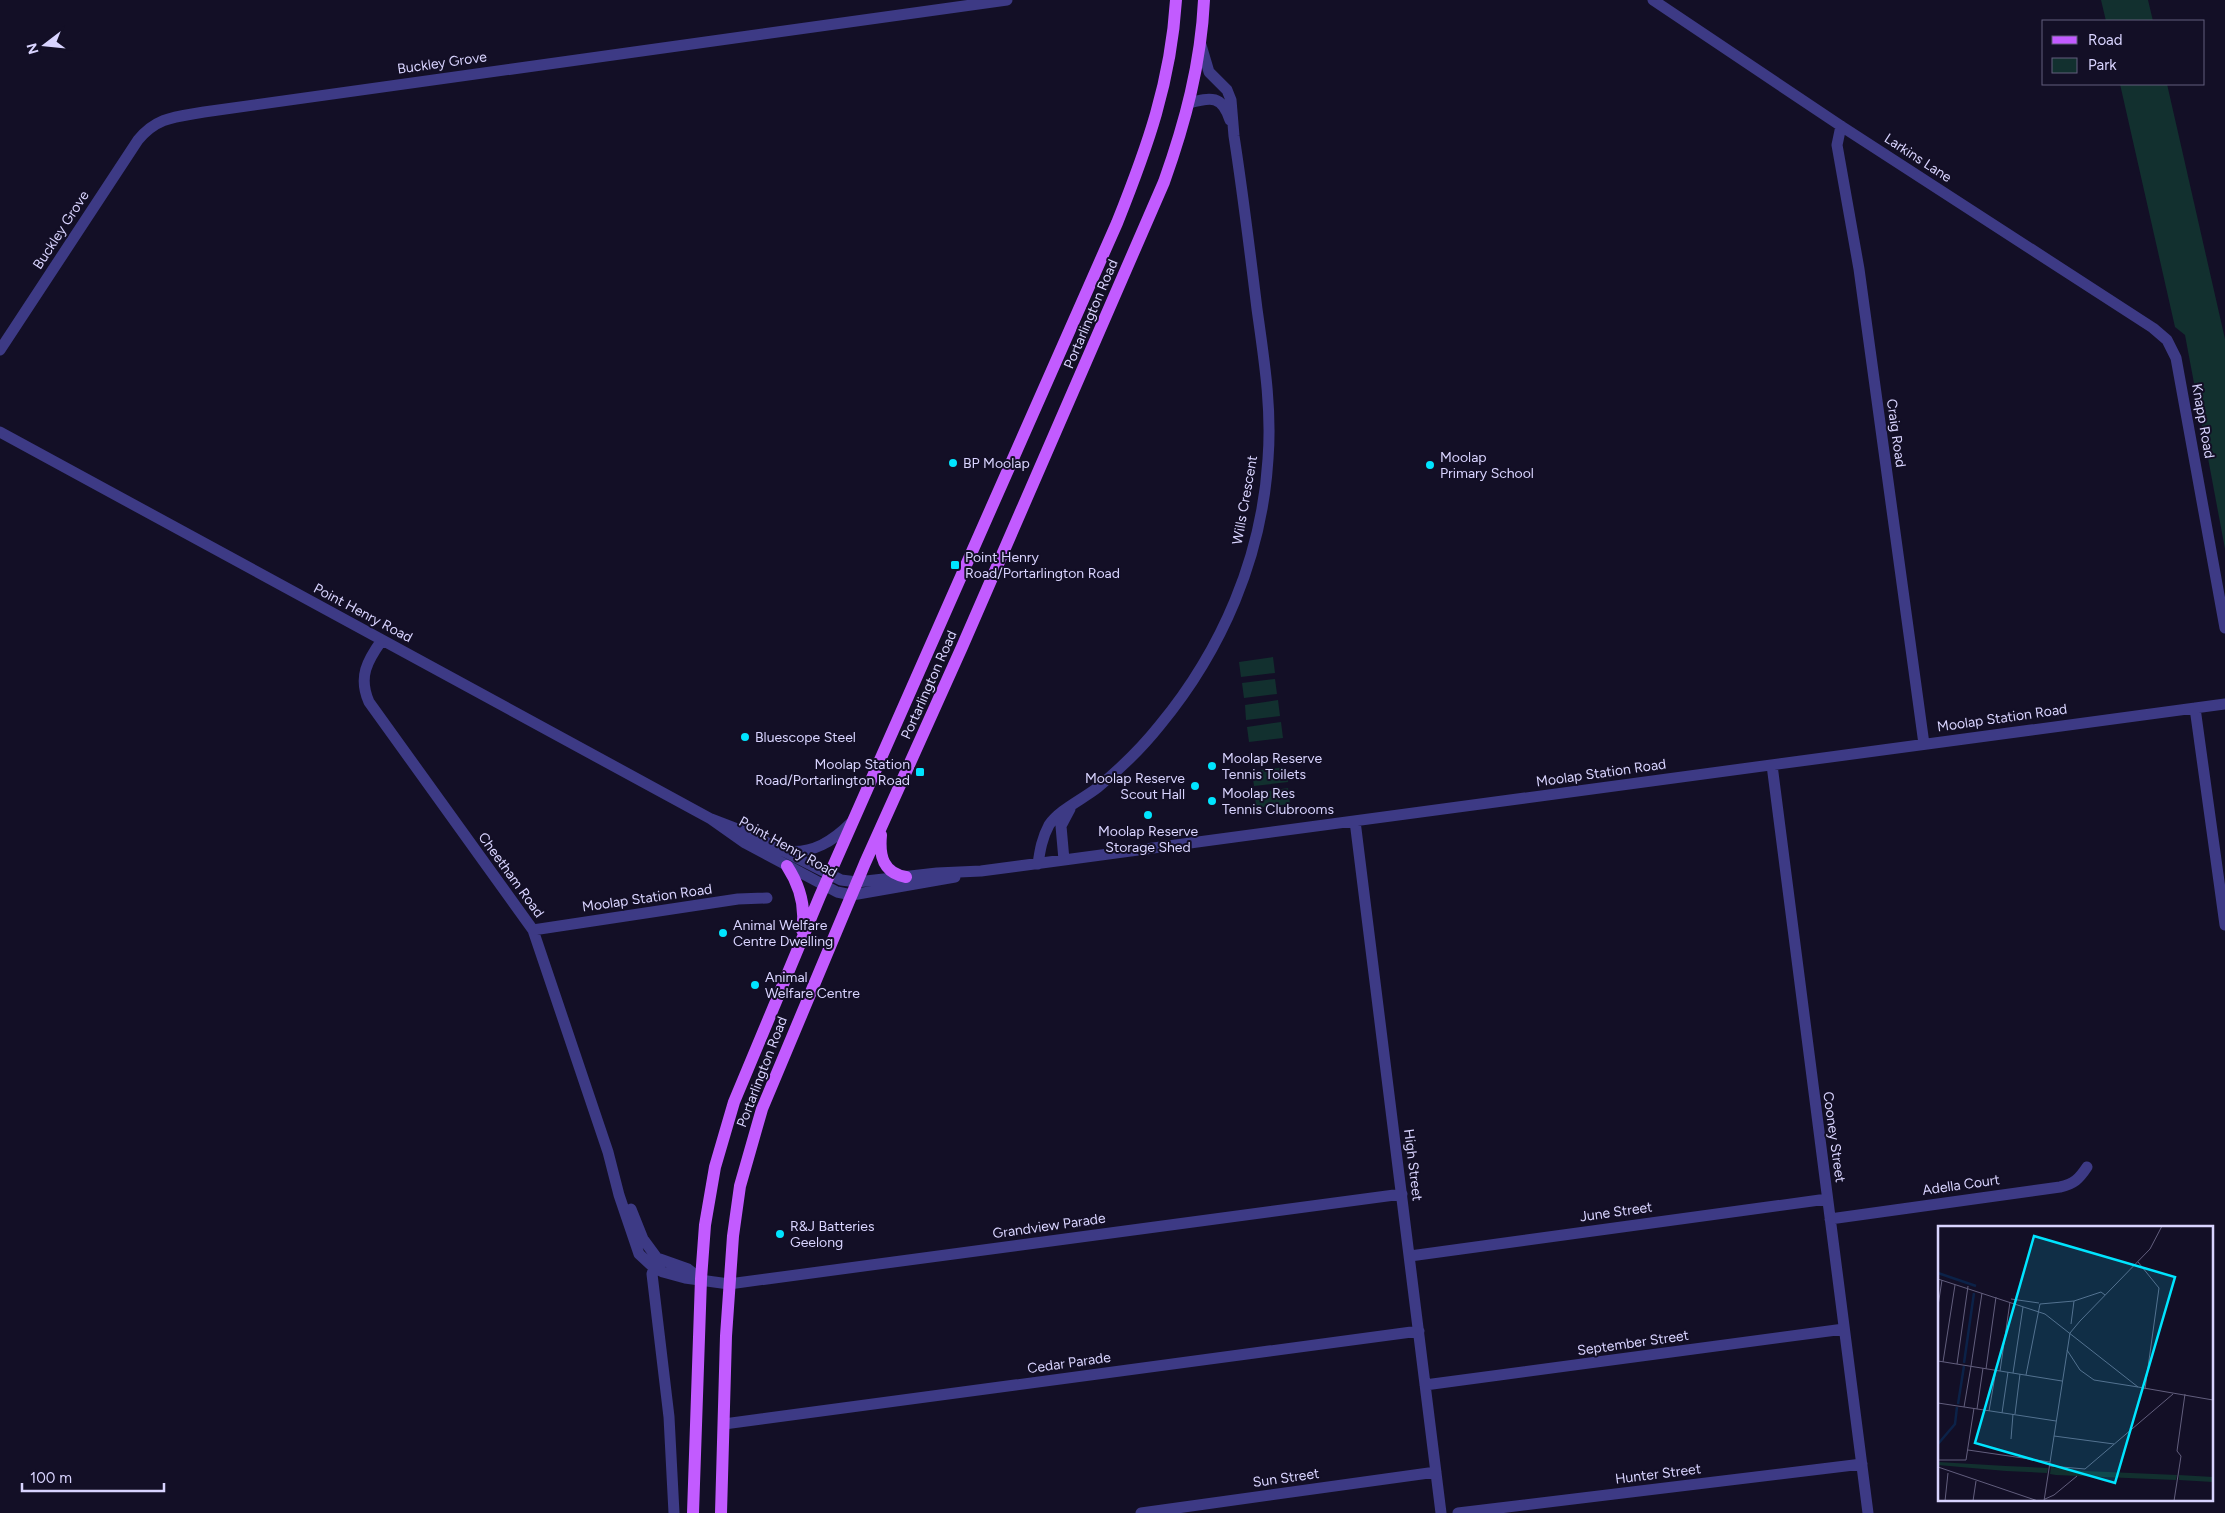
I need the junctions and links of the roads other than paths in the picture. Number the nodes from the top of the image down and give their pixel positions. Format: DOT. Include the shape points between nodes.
graph roads {
  1 [pos="1007,0"];
  2 [pos="1176,0"];
  3 [pos="1204,0"];
  4 [pos="1653,0"];
  5 [pos="1201,45"];
  6 [pos="1189,103"];
  7 [pos="1841,126"];
  8 [pos="1234,136"];
  9 [pos="2166,340"];
  10 [pos="0,350"];
  11 [pos="0,432"];
  12 [pos="2225,628"];
  13 [pos="382,640"];
  14 [pos="2225,704"];
  15 [pos="2196,708"];
  16 [pos="1924,744"];
  17 [pos="1772,765"];
  18 [pos="1071,807"];
  19 [pos="711,819"];
  20 [pos="853,821"];
  21 [pos="1355,821"];
  22 [pos="881,830"];
  23 [pos="782,850"];
  24 [pos="1064,860"];
  25 [pos="1038,864"];
  26 [pos="787,866"];
  27 [pos="981,871"];
  28 [pos="906,877"];
  29 [pos="827,880"];
  30 [pos="857,882"];
  31 [pos="852,895"];
  32 [pos="767,898"];
  33 [pos="2225,925"];
  34 [pos="533,930"];
  35 [pos="799,945"];
  36 [pos="2087,1167"];
  37 [pos="1402,1194"];
  38 [pos="1827,1199"];
  39 [pos="1830,1219"];
  40 [pos="1410,1256"];
  41 [pos="655,1263"];
  42 [pos="701,1279"];
  43 [pos="729,1284"];
  44 [pos="1844,1330"];
  45 [pos="1419,1331"];
  46 [pos="1425,1386"];
  47 [pos="724,1424"];
  48 [pos="1862,1464"];
  49 [pos="1436,1472"];
  50 [pos="674,1513"];
  51 [pos="693,1513"];
  52 [pos="721,1513"];
  53 [pos="1140,1513"];
  54 [pos="1441,1513"];
  55 [pos="1458,1513"];
  56 [pos="1868,1513"];
  1 -- 10 [label="street, Buckley Grove" via="204,112 160,121 138,140"];
  2 -- 20 [label="main road, Portarlington Road" via="1161,102 1142,162"];
  3 -- 5 [label="main road, Portarlington Road"];
  4 -- 7 [label="street, Larkins Lane"];
  5 -- 6 [label="main road, Portarlington Road"];
  5 -- 8 [label="street, Wills Crescent" via="1209,72 1227,90 1231,100"];
  6 -- 8 [label="street, Wills Crescent" via="1214,99 1221,103 1227,111"];
  6 -- 22 [label="main road, Portarlington Road" via="1164,182"];
  7 -- 9 [label="street, Larkins Lane" via="2154,328"];
  7 -- 16 [label="street, Craig Road" via="1837,145 1859,269"];
  8 -- 18 [label="street, Wills Crescent" via="1268,385 1268,458 1255,539 1222,632 1197,676 1147,742 1123,766"];
  9 -- 12 [label="street, Knapp Road" via="2176,358"];
  11 -- 13 [label="street, Point Henry Road"];
  13 -- 19 [label="street, Point Henry Road"];
  13 -- 34 [label="street, Cheetham Road" via="364,668 363,680 369,702"];
  14 -- 15 [label="street, Moolap Station Road"];
  15 -- 16 [label="street, Moolap Station Road"];
  15 -- 33 [label="street"];
  16 -- 17 [label="street, Moolap Station Road"];
  17 -- 21 [label="street, Moolap Station Road"];
  17 -- 38 [label="street, Cooney Street"];
  18 -- 24 [label="street, Wills Crescent" via="1061,826"];
  18 -- 25 [label="street, Wills Crescent" via="1050,824 1042,840"];
  19 -- 23 [label="street, Point Henry Road"];
  19 -- 26 [label="street, Point Henry Road"];
  20 -- 23 [label="street" via="823,845 803,851"];
  20 -- 29 [label="main road, Portarlington Road"];
  21 -- 24 [label="street, Moolap Station Road"];
  21 -- 37 [label="street, High Street"];
  22 -- 28 [label="main road" via="880,851 884,863 893,874"];
  22 -- 30 [label="main road, Portarlington Road"];
  23 -- 29 [label="street, Point Henry Road"];
  24 -- 25 [label="street, Moolap Station Road"];
  25 -- 27 [label="street, Moolap Station Road"];
  26 -- 29 [label="street, Point Henry Road"];
  26 -- 35 [label="main road" via="796,880 803,909"];
  27 -- 28 [label="street, Moolap Station Road"];
  27 -- 31 [label="street, Moolap Station Road"];
  28 -- 30 [label="street, Moolap Station Road"];
  29 -- 30 [label="street, Point Henry Road"];
  29 -- 31 [label="street, Point Henry Road" via="837,892"];
  29 -- 35 [label="main road, Portarlington Road"];
  30 -- 31 [label="main road, Portarlington Road"];
  31 -- 43 [label="main road, Portarlington Road" via="756,1126 740,1186"];
  32 -- 34 [label="street, Moolap Station Road" via="738,899"];
  34 -- 41 [label="street, Cheetham Road" via="608,1152"];
  35 -- 42 [label="main road, Portarlington Road" via="734,1102 715,1167"];
  36 -- 39 [label="street, Adella Court" via="2080,1178 2066,1186"];
  37 -- 40 [label="street, High Street"];
  37 -- 43 [label="street, Grandview Parade"];
  38 -- 39 [label="street, Cooney Street"];
  38 -- 40 [label="street, June Street"];
  39 -- 44 [label="street, Cooney Street"];
  40 -- 45 [label="street, High Street"];
  41 -- 42 [label="street" via="688,1269"];
  41 -- 50 [label="street" via="654,1297 669,1417"];
  42 -- 43 [label="street, Grandview Parade"];
  42 -- 51 [label="main road, Portarlington Road"];
  43 -- 47 [label="main road, Portarlington Road"];
  44 -- 46 [label="street, September Street"];
  44 -- 48 [label="street, Cooney Street"];
  45 -- 46 [label="street, High Street"];
  45 -- 47 [label="street, Cedar Parade"];
  46 -- 49 [label="street, High Street"];
  47 -- 52 [label="main road, Portarlington Road"];
  48 -- 55 [label="street, Hunter Street"];
  48 -- 56 [label="street, Cooney Street"];
  49 -- 53 [label="street, Sun Street"];
  49 -- 54 [label="street, High Street"];
}
